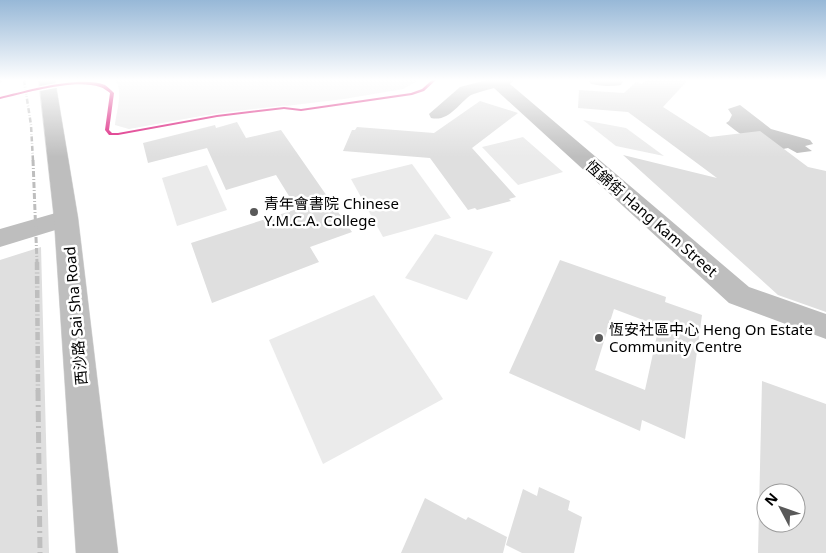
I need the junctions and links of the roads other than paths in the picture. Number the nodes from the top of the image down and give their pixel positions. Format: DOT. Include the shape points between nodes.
graph roads {
  1 [pos="50,106"];
  2 [pos="448,106"];
  3 [pos="529,106"];
  4 [pos="438,114"];
  5 [pos="66,218"];
  6 [pos="0,238"];
  7 [pos="826,327"];
  8 [pos="97,553"];
  1 -- 5 [label="main road, 西沙路 Sai Sha Road"];
  2 -- 4 [label="main road"];
  3 -- 7 [label="main road, 恆錦街 Hang Kam Street" via="739,294"];
  5 -- 6 [label="main road"];
  5 -- 8 [label="main road, 西沙路 Sai Sha Road"];
}
